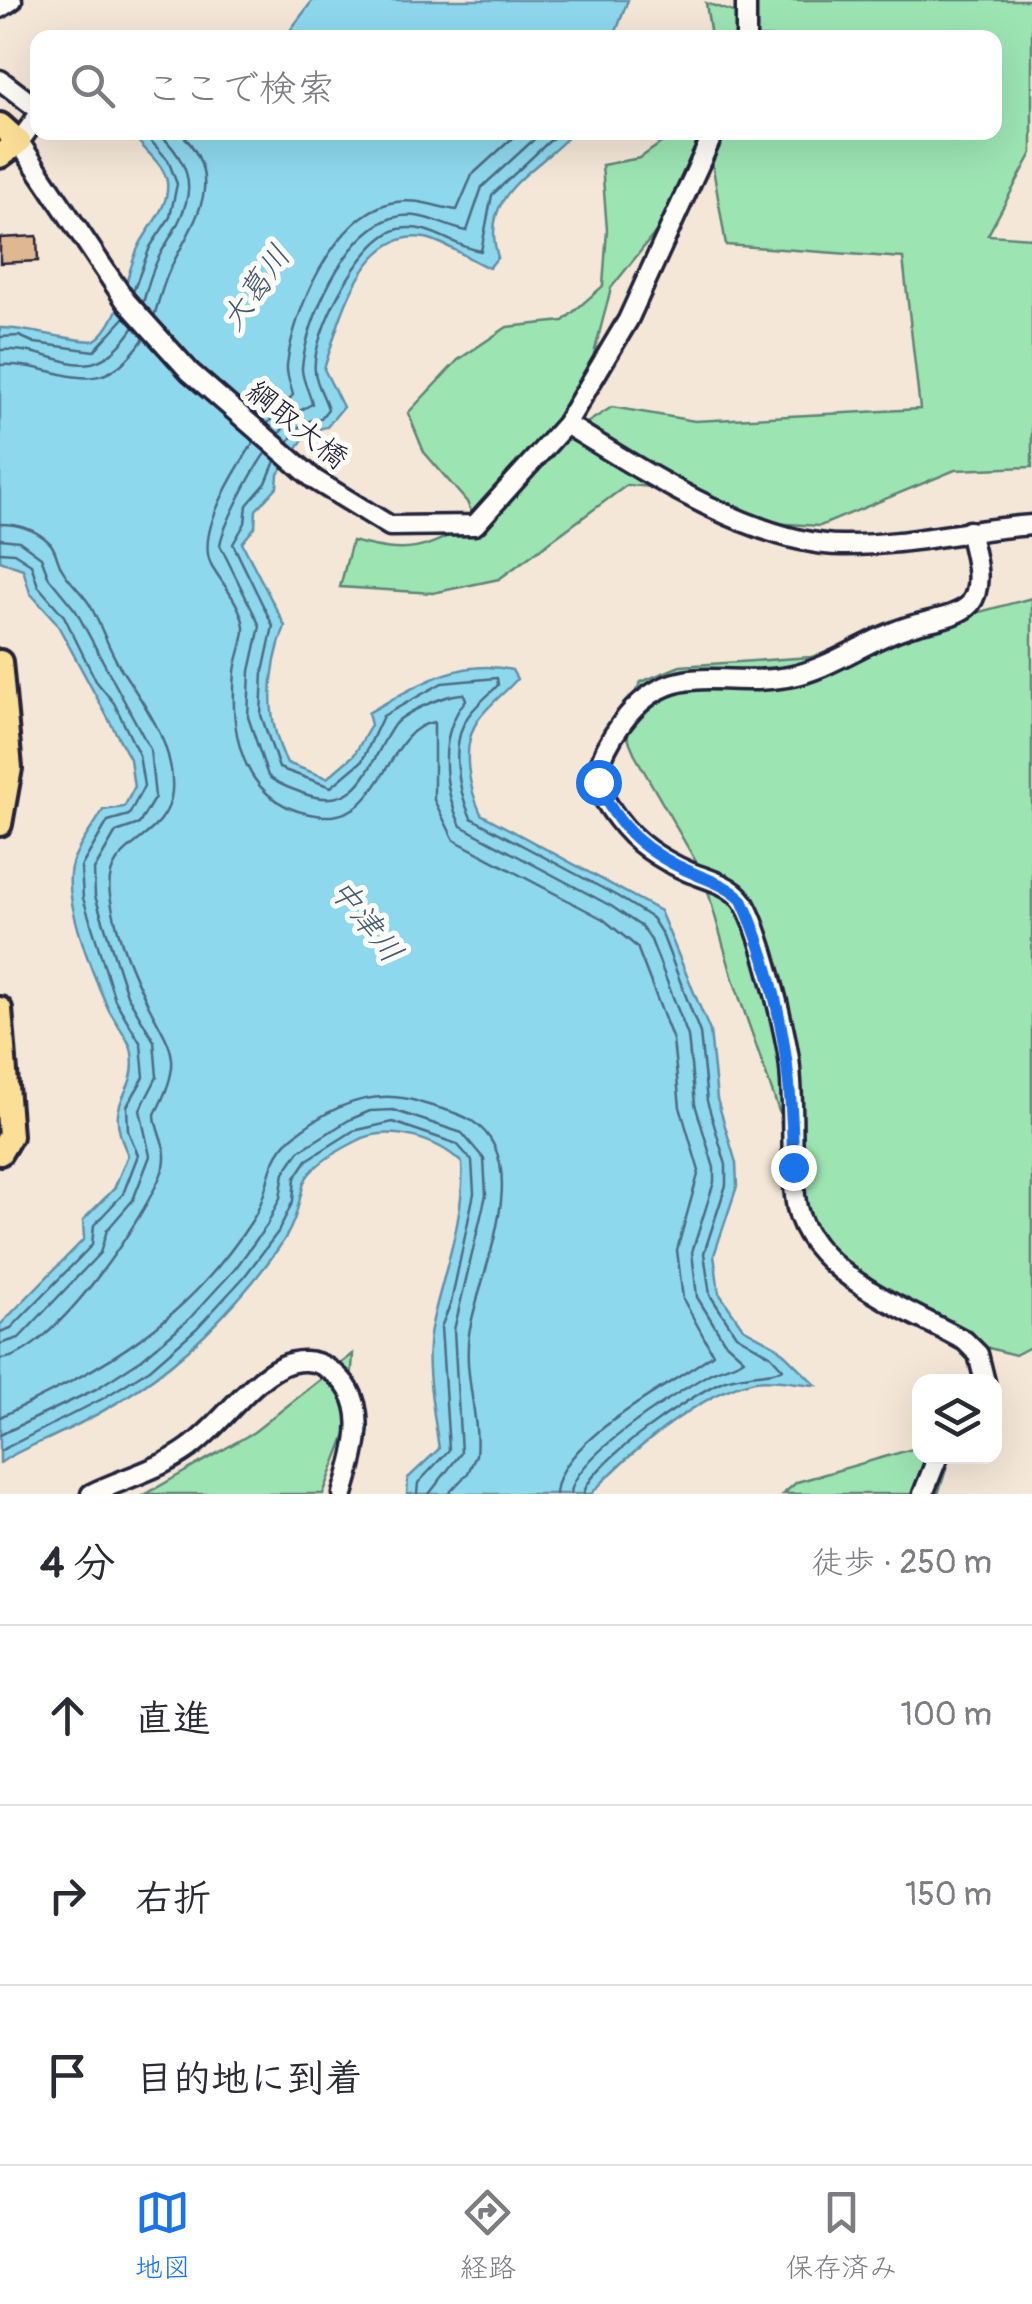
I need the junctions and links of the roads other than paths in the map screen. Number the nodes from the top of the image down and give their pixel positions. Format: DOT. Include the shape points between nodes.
graph roads {
  1 [pos="12,0"];
  2 [pos="746,0"];
  3 [pos="0,8"];
  4 [pos="746,30"];
  5 [pos="0,80"];
  6 [pos="30,105"];
  7 [pos="30,123"];
  8 [pos="0,125"];
  9 [pos="710,140"];
  10 [pos="10,149"];
  11 [pos="566,424"];
  12 [pos="1032,524"];
  13 [pos="969,531"];
  14 [pos="0,662"];
  15 [pos="0,824"];
  16 [pos="0,1009"];
  17 [pos="0,1154"];
  18 [pos="983,1374"];
  19 [pos="935,1464"];
  20 [pos="91,1494"];
  21 [pos="344,1494"];
  22 [pos="923,1494"];
  1 -- 3 [label="street"];
  2 -- 4 [label="street"];
  5 -- 6 [label="street"];
  7 -- 10 [label="street"];
  8 -- 10 [label="main road"];
  9 -- 11 [label="street" via="628,320"];
  10 -- 11 [label="street, 綱取大橋" via="190,372 315,480 390,526 475,526"];
  11 -- 13 [label="street" via="718,509 796,541 860,544"];
  12 -- 13 [label="street"];
  13 -- 18 [label="street" via="978,564 968,608 907,626 792,676 694,678 656,689 615,732 598,782 637,841 731,889 747,910 787,1048 795,1200 803,1232 830,1264 965,1341 978,1354"];
  14 -- 15 [label="main road" via="10,768"];
  16 -- 17 [label="main road" via="10,1136"];
  19 -- 22 [label="street"];
  20 -- 21 [label="street" via="167,1462 282,1366 304,1360 329,1369 356,1402 356,1451"];
}
